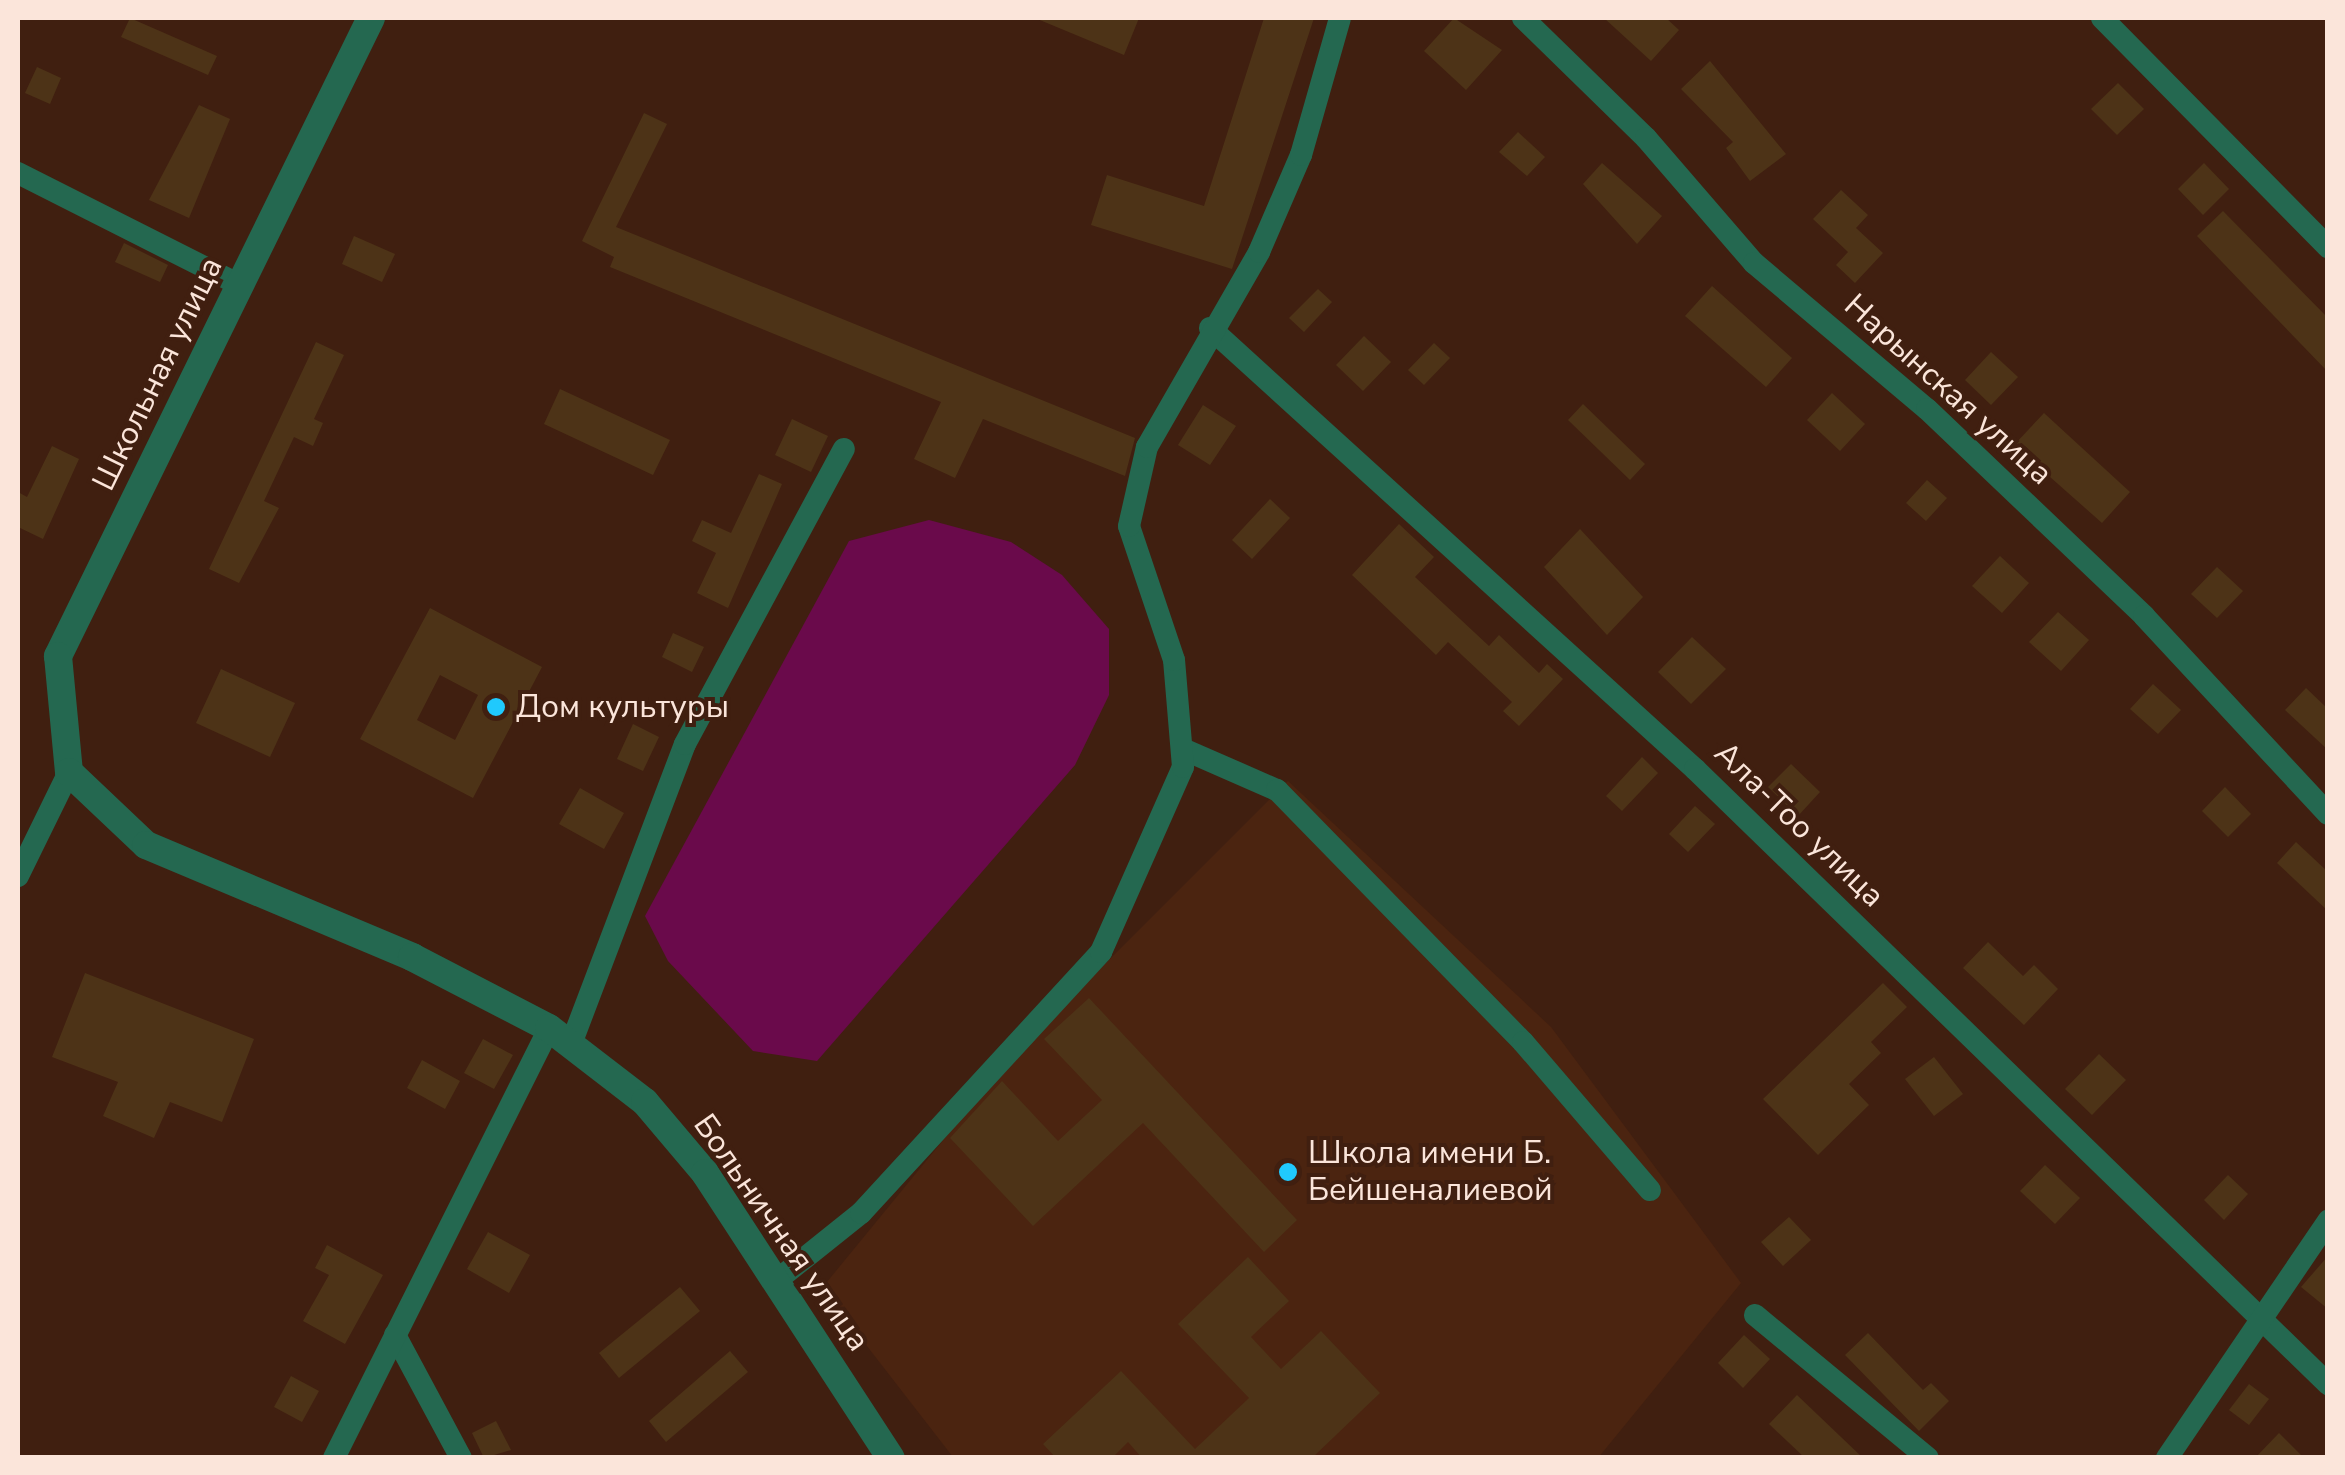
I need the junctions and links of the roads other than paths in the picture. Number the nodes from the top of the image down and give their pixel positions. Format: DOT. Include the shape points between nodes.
graph roads {
  1 [pos="371,18"];
  2 [pos="1340,18"];
  3 [pos="1524,18"];
  4 [pos="2102,18"];
  5 [pos="18,173"];
  6 [pos="2328,248"];
  7 [pos="240,285"];
  8 [pos="1210,328"];
  9 [pos="844,450"];
  10 [pos="1183,750"];
  11 [pos="69,772"];
  12 [pos="2328,814"];
  13 [pos="18,876"];
  14 [pos="560,1036"];
  15 [pos="1650,1190"];
  16 [pos="2328,1221"];
  17 [pos="776,1282"];
  18 [pos="1754,1315"];
  19 [pos="2258,1318"];
  20 [pos="396,1335"];
  21 [pos="2328,1384"];
  22 [pos="334,1458"];
  23 [pos="461,1458"];
  24 [pos="891,1458"];
  25 [pos="1928,1458"];
  26 [pos="2167,1458"];
  1 -- 7 [label="street, Школьная улица"];
  2 -- 8 [label="street" via="1301,156 1259,252"];
  3 -- 12 [label="street, Нарынская улица" via="1646,138 1754,264 1927,408 2104,577"];
  4 -- 6 [label="street"];
  5 -- 7 [label="street"];
  7 -- 11 [label="street, Школьная улица" via="58,656"];
  8 -- 10 [label="street" via="1147,447 1129,526 1174,660"];
  8 -- 19 [label="street, Ала-Тоо улица" via="1695,769"];
  9 -- 14 [label="street" via="686,744"];
  10 -- 15 [label="street" via="1278,790 1524,1042"];
  10 -- 17 [label="street" via="1101,952 861,1213"];
  11 -- 13 [label="street"];
  11 -- 14 [label="street, Больничная улица" via="146,845 412,958"];
  14 -- 17 [label="street, Больничная улица" via="645,1102"];
  14 -- 20 [label="street"];
  16 -- 19 [label="street"];
  17 -- 24 [label="street, Больничная улица"];
  18 -- 25 [label="street"];
  19 -- 21 [label="street, Ала-Тоо улица"];
  19 -- 26 [label="street"];
  20 -- 22 [label="street"];
  20 -- 23 [label="street"];
}
